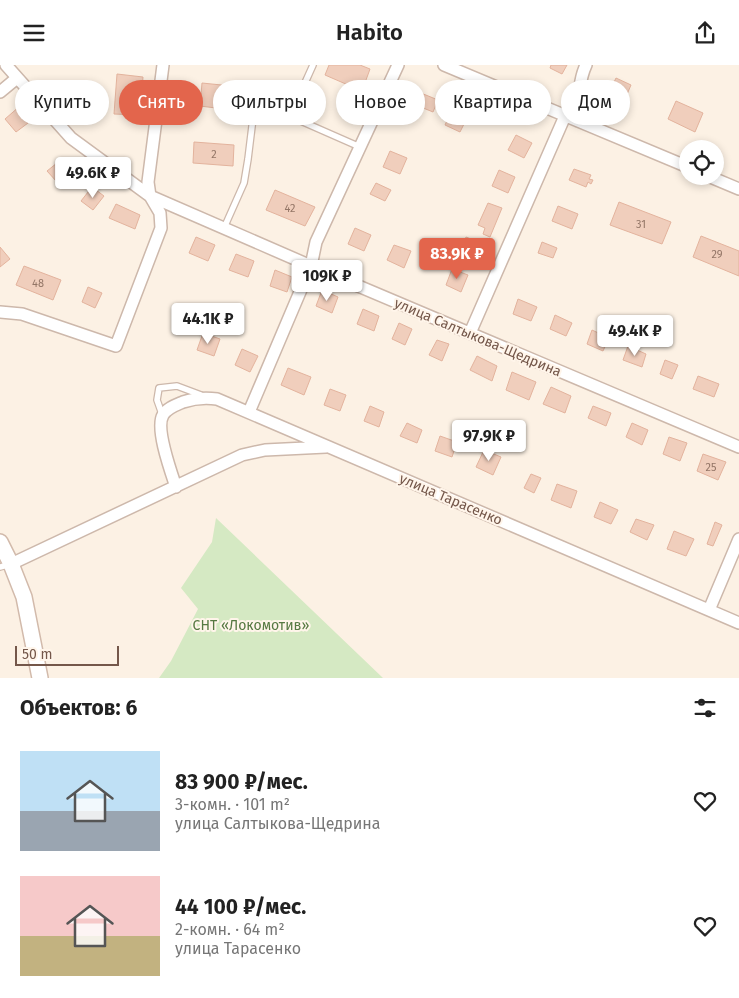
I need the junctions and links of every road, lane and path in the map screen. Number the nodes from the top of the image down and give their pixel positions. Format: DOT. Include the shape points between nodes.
graph roads {
  1 [pos="6,65"];
  2 [pos="163,65"];
  3 [pos="313,65"];
  4 [pos="398,65"];
  5 [pos="444,65"];
  6 [pos="586,65"];
  7 [pos="17,79"];
  8 [pos="306,80"];
  9 [pos="581,80"];
  10 [pos="0,92"];
  11 [pos="561,114"];
  12 [pos="252,125"];
  13 [pos="310,125"];
  14 [pos="561,125"];
  15 [pos="588,125"];
  16 [pos="360,147"];
  17 [pos="679,163"];
  18 [pos="724,183"];
  19 [pos="739,189"];
  20 [pos="150,196"];
  21 [pos="224,228"];
  22 [pos="311,266"];
  23 [pos="0,312"];
  24 [pos="470,333"];
  25 [pos="205,397"];
  26 [pos="249,412"];
  27 [pos="163,415"];
  28 [pos="329,447"];
  29 [pos="739,447"];
  30 [pos="176,487"];
  31 [pos="739,539"];
  32 [pos="0,542"];
  33 [pos="5,566"];
  34 [pos="709,610"];
  35 [pos="739,623"];
  36 [pos="40,678"];
  1 -- 7 [label="street, улица Салтыкова-Щедрина"];
  2 -- 20 [label="street" via="148,181"];
  3 -- 8 [label="lane"];
  4 -- 16 [label="street"];
  5 -- 11 [label="street"];
  6 -- 9 [label="street"];
  7 -- 10 [label="street"];
  7 -- 20 [label="street, улица Салтыкова-Щедрина" via="71,138"];
  12 -- 21 [label="lane" via="244,183"];
  13 -- 16 [label="lane"];
  14 -- 24 [label="street"];
  15 -- 17 [label="street"];
  16 -- 22 [label="street" via="316,242"];
  18 -- 19 [label="street"];
  20 -- 21 [label="street, улица Салтыкова-Щедрина"];
  20 -- 23 [label="street" via="160,213 161,228 116,346 22,314"];
  21 -- 22 [label="street, улица Салтыкова-Щедрина"];
  22 -- 24 [label="street, улица Салтыкова-Щедрина"];
  22 -- 26 [label="street"];
  24 -- 29 [label="street, улица Салтыкова-Щедрина"];
  25 -- 26 [label="street, улица Тарасенко"];
  25 -- 27 [label="street" via="173,406"];
  25 -- 27 [label="lane, улица Тарасенко" via="177,386 160,388 157,399"];
  26 -- 28 [label="street, улица Тарасенко"];
  27 -- 30 [label="street" via="164,448"];
  28 -- 30 [label="street" via="265,450 242,455"];
  28 -- 34 [label="street, улица Тарасенко"];
  30 -- 33 [label="street"];
  31 -- 34 [label="street"];
  32 -- 33 [label="main road"];
  33 -- 36 [label="main road" via="24,597"];
  34 -- 35 [label="street, улица Тарасенко"];
}
